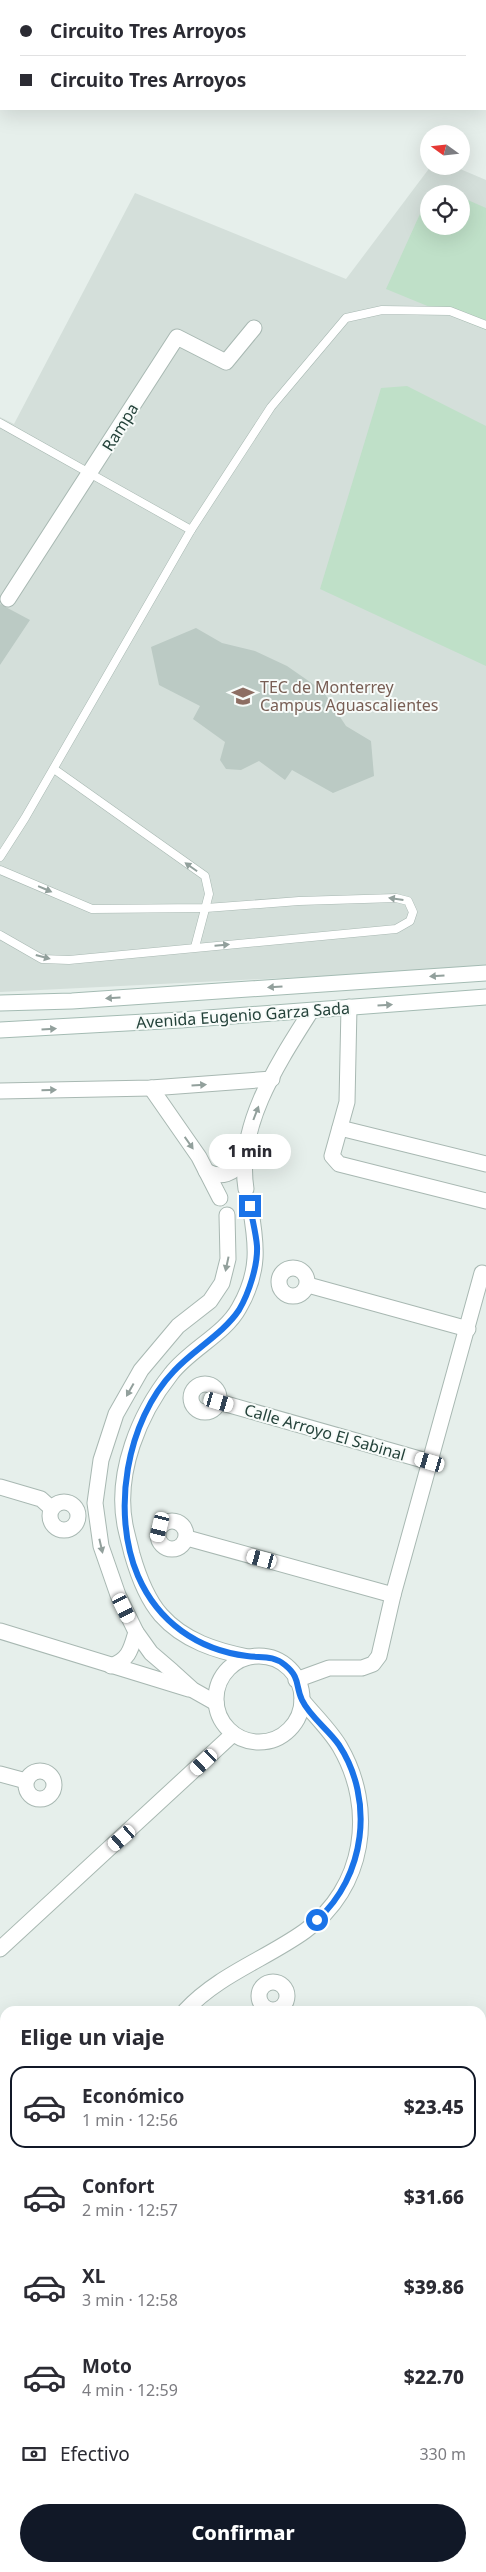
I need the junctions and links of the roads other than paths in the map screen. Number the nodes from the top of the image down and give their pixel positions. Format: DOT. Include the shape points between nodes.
graph roads {
  1 [pos="486,325"];
  2 [pos="254,328"];
  3 [pos="0,423"];
  4 [pos="91,474"];
  5 [pos="191,530"];
  6 [pos="8,599"];
  7 [pos="54,770"];
  8 [pos="0,857"];
  9 [pos="0,870"];
  10 [pos="206,908"];
  11 [pos="0,935"];
  12 [pos="195,947"];
  13 [pos="486,973"];
  14 [pos="486,997"];
  15 [pos="0,1003"];
  16 [pos="349,1007"];
  17 [pos="311,1011"];
  18 [pos="0,1030"];
  19 [pos="272,1079"];
  20 [pos="151,1088"];
  21 [pos="0,1091"];
  22 [pos="340,1128"];
  23 [pos="243,1160"];
  24 [pos="486,1164"];
  25 [pos="206,1170"];
  26 [pos="246,1189"];
  27 [pos="220,1198"];
  28 [pos="486,1201"];
  29 [pos="250,1206"];
  30 [pos="227,1215"];
  31 [pos="482,1273"];
  32 [pos="308,1285"];
  33 [pos="468,1329"];
  34 [pos="219,1402"];
  35 [pos="430,1462"];
  36 [pos="0,1487"];
  37 [pos="51,1508"];
  38 [pos="187,1538"];
  39 [pos="393,1595"];
  40 [pos="0,1631"];
  41 [pos="136,1632"];
  42 [pos="248,1657"];
  43 [pos="111,1666"];
  44 [pos="296,1680"];
  45 [pos="193,1690"];
  46 [pos="302,1700"];
  47 [pos="216,1703"];
  48 [pos="234,1734"];
  49 [pos="0,1774"];
  50 [pos="26,1781"];
  51 [pos="0,1949"];
  52 [pos="191,2006"];
  1 -- 5 [label="lane" via="450,311 382,310 346,318 272,407"];
  2 -- 4 [label="street, Rampa" via="226,362 177,337"];
  3 -- 4 [label="lane"];
  4 -- 5 [label="lane"];
  4 -- 6 [label="street, Rampa"];
  5 -- 7 [label="lane"];
  7 -- 8 [label="lane"];
  10 -- 7 [label="lane, one-way" via="209,894 205,876"];
  9 -- 10 [label="lane, one-way" via="92,909"];
  10 -- 12 [label="lane"];
  12 -- 10 [label="lane, one-way" via="396,928 410,921 413,912 408,901 396,898 299,900"];
  11 -- 12 [label="lane, one-way" via="42,959 69,960"];
  13 -- 15 [label="street, Avenida Eugenio Garza Sada, one-way" via="72,1002"];
  16 -- 14 [label="street, Avenida Eugenio Garza Sada, one-way"];
  16 -- 17 [label="street, Avenida Eugenio Garza Sada"];
  16 -- 22 [label="street" via="347,1102"];
  18 -- 17 [label="street, Avenida Eugenio Garza Sada, one-way"];
  17 -- 19 [label="street"];
  20 -- 19 [label="street, one-way"];
  23 -- 19 [label="street, one-way" via="254,1116"];
  21 -- 20 [label="street, one-way"];
  20 -- 25 [label="street, one-way"];
  22 -- 24 [label="street"];
  22 -- 28 [label="street" via="332,1156 339,1164"];
  23 -- 25 [label="street" via="229,1174 221,1176"];
  23 -- 26 [label="street"];
  25 -- 27 [label="street"];
  29 -- 42 [label="street" via="256,1257 238,1310 171,1373 148,1408 132,1446 124,1485 124,1524 138,1576 161,1615 187,1636 217,1650"];
  30 -- 41 [label="street, one-way" via="230,1236 222,1283 210,1301 178,1326 140,1370 116,1414 101,1460 96,1503 101,1546 118,1595"];
  31 -- 33 [label="street"];
  32 -- 33 [label="street"];
  33 -- 35 [label="street"];
  34 -- 35 [label="street, Calle Arroyo El Sabinal"];
  35 -- 39 [label="street"];
  36 -- 37 [label="street" via="41,1499"];
  38 -- 39 [label="street"];
  39 -- 44 [label="street" via="379,1656 373,1664 362,1668 329,1668"];
  40 -- 43 [label="street"];
  41 -- 43 [label="street" via="130,1653 122,1662"];
  41 -- 45 [label="street" via="151,1653"];
  42 -- 44 [label="street" via="277,1660 292,1672"];
  42 -- 47 [label="street" via="224,1673 219,1682"];
  43 -- 45 [label="street"];
  44 -- 46 [label="street"];
  45 -- 47 [label="street"];
  46 -- 48 [label="street" via="292,1726 282,1735 268,1741 253,1742"];
  46 -- 52 [label="street" via="339,1746 352,1772 362,1817 359,1845 349,1880 328,1910 306,1931 231,1975"];
  47 -- 48 [label="street" via="223,1724"];
  48 -- 51 [label="street"];
  49 -- 50 [label="street"];
}
